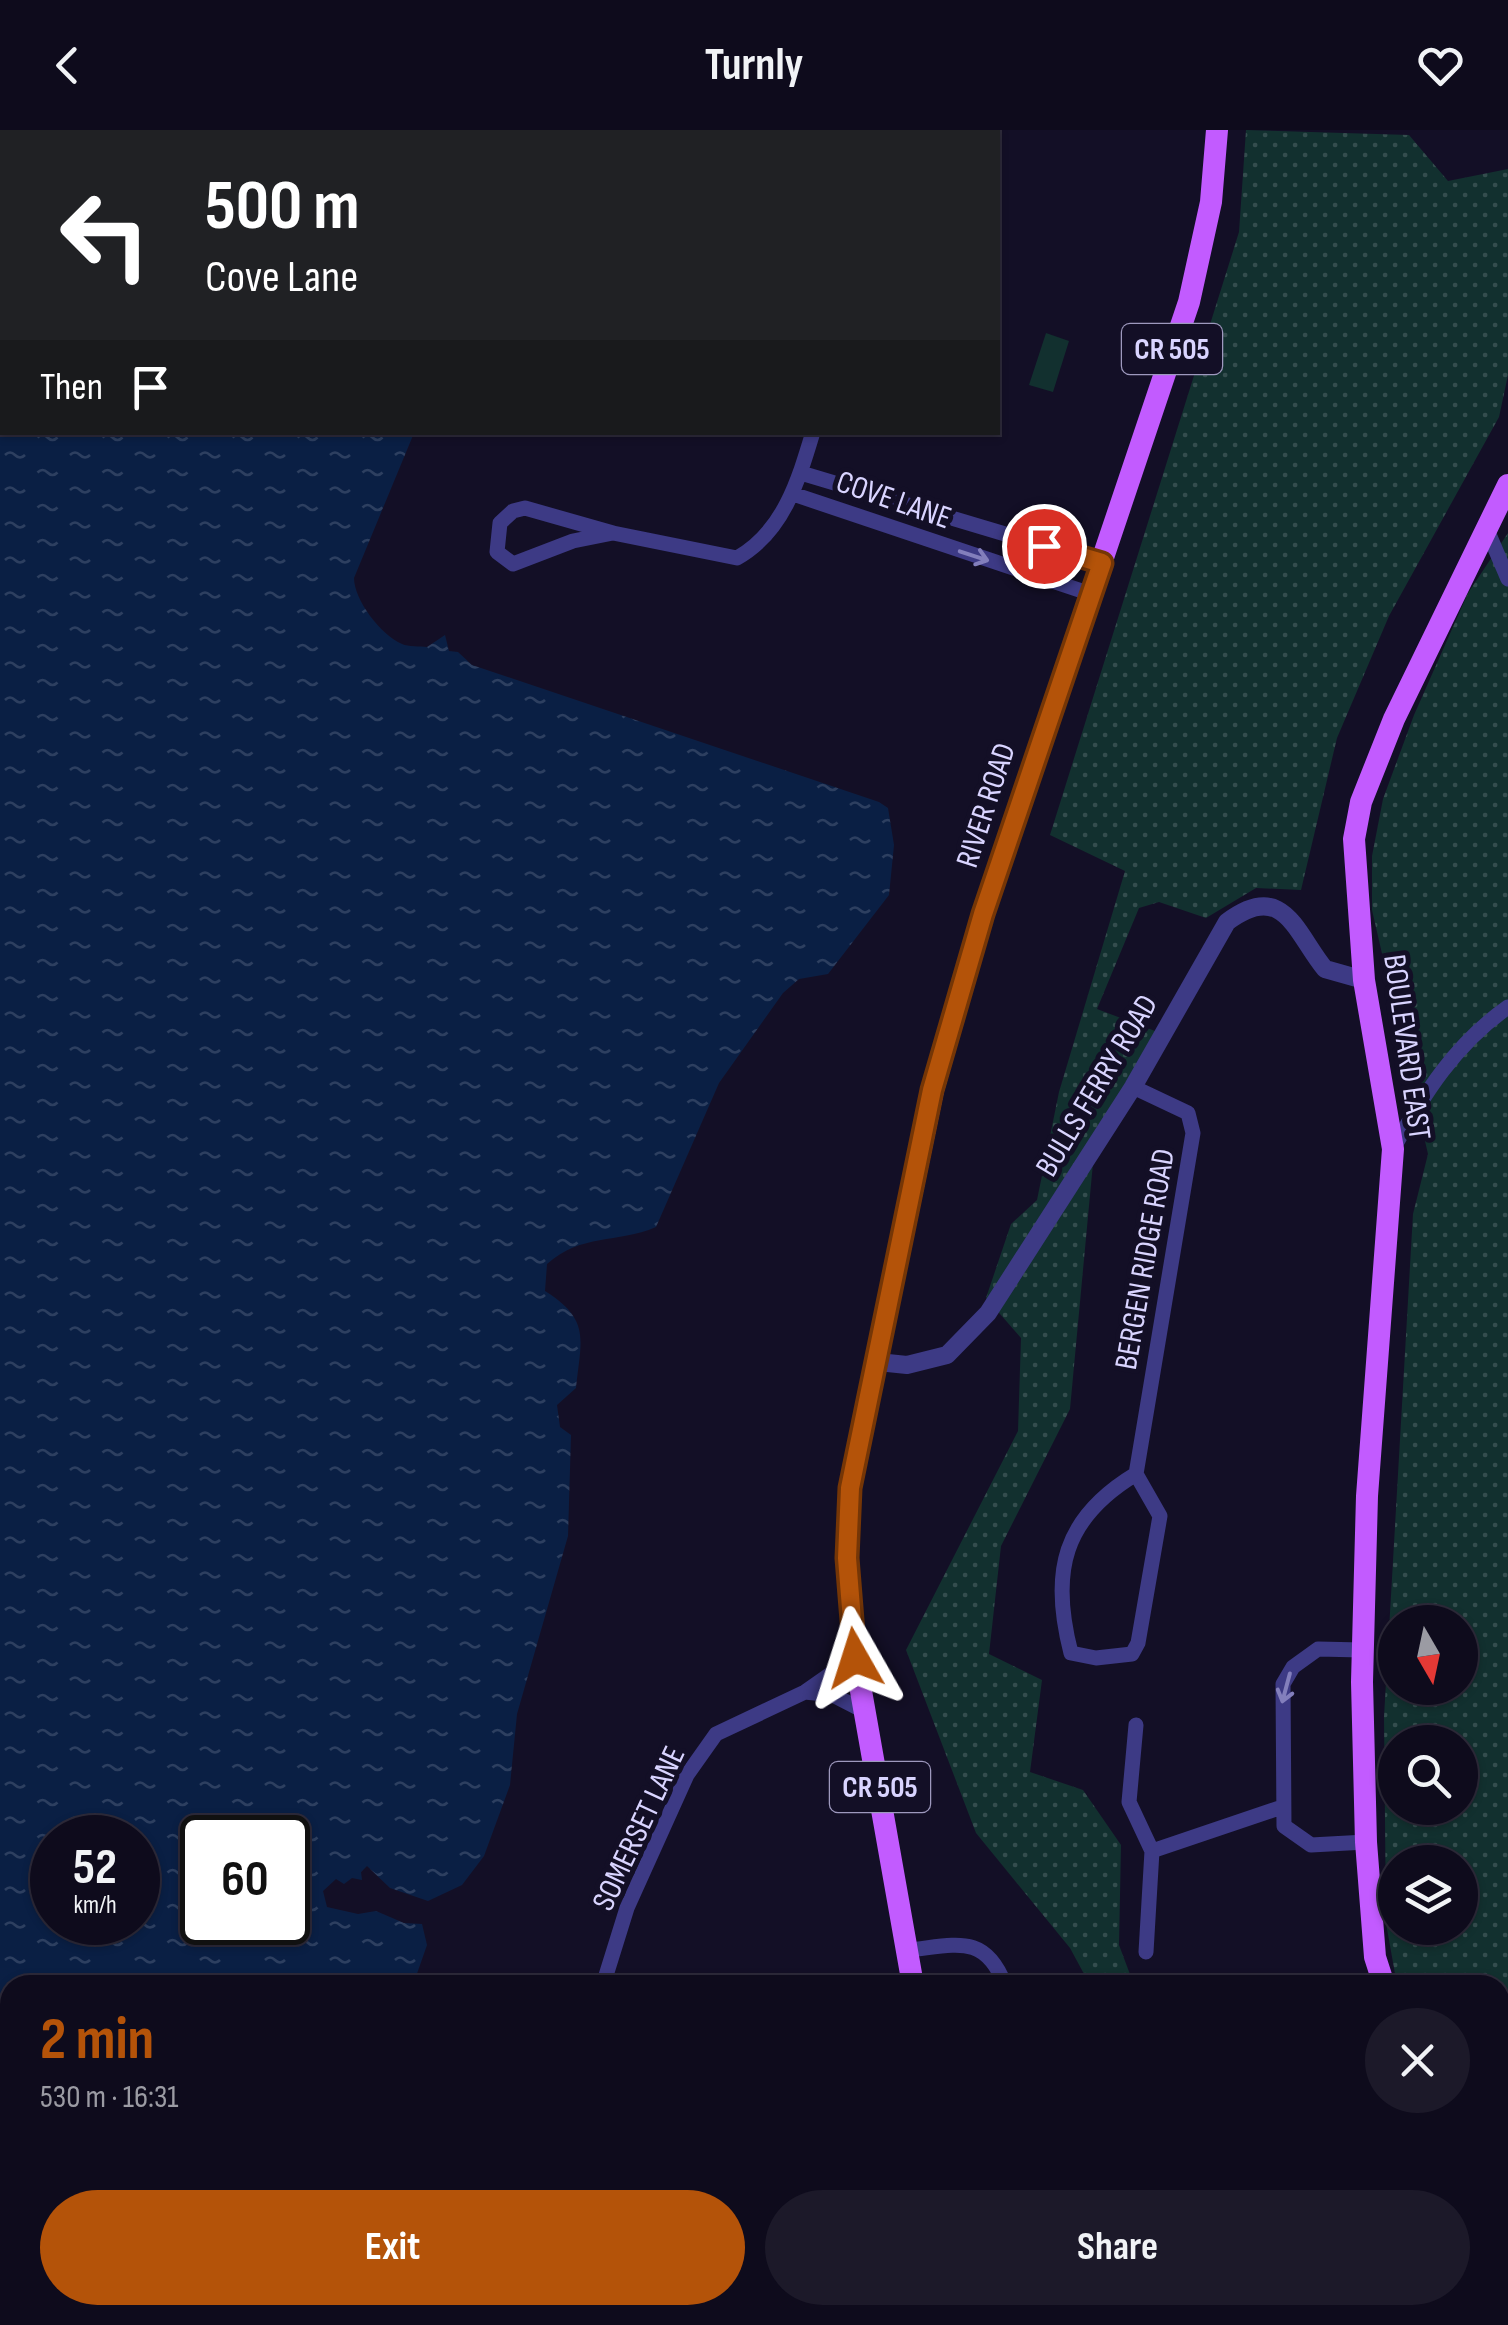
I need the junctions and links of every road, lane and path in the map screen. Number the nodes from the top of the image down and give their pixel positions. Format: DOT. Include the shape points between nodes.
graph roads {
  1 [pos="1217,130"];
  2 [pos="812,435"];
  3 [pos="801,473"];
  4 [pos="1508,485"];
  5 [pos="793,494"];
  6 [pos="1486,525"];
  7 [pos="613,533"];
  8 [pos="1102,563"];
  9 [pos="1508,579"];
  10 [pos="1091,594"];
  11 [pos="1364,980"];
  12 [pos="1508,1007"];
  13 [pos="1133,1087"];
  14 [pos="1392,1148"];
  15 [pos="878,1362"];
  16 [pos="1136,1474"];
  17 [pos="1362,1650"];
  18 [pos="855,1658"];
  19 [pos="805,1692"];
  20 [pos="866,1712"];
  21 [pos="1136,1726"];
  22 [pos="1282,1807"];
  23 [pos="1366,1842"];
  24 [pos="1152,1851"];
  25 [pos="909,1950"];
  26 [pos="1146,1952"];
  27 [pos="1375,1957"];
  28 [pos="606,1975"];
  29 [pos="912,1975"];
  30 [pos="1001,1975"];
  31 [pos="1376,1975"];
  32 [pos="1381,1975"];
  1 -- 8 [label="main road, RIVER ROAD / CR 505" via="1212,202 1193,285"];
  2 -- 3 [label="street"];
  3 -- 5 [label="street"];
  3 -- 8 [label="street, COVE LANE"];
  4 -- 6 [label="main road, BOULEVARD EAST"];
  5 -- 7 [label="street" via="762,544 737,558"];
  5 -- 10 [label="street, COVE LANE, one-way"];
  6 -- 9 [label="street"];
  6 -- 11 [label="main road, BOULEVARD EAST" via="1361,802 1352,864"];
  7 -- 7 [label="street" via="525,508 500,523 497,552 513,564"];
  8 -- 10 [label="main road, RIVER ROAD / CR 505"];
  10 -- 15 [label="main road, RIVER ROAD / CR 505" via="983,914 932,1090"];
  11 -- 13 [label="street, BULLS FERRY ROAD" via="1325,968 1288,915 1262,908 1237,914 1217,936"];
  11 -- 14 [label="main road, BOULEVARD EAST"];
  12 -- 14 [label="street" via="1464,1042"];
  13 -- 15 [label="street, BULLS FERRY ROAD" via="988,1313 947,1355 906,1365"];
  13 -- 16 [label="street, BERGEN RIDGE ROAD" via="1188,1113 1193,1133"];
  14 -- 17 [label="main road, BOULEVARD EAST"];
  15 -- 18 [label="main road, RIVER ROAD / CR 505" via="850,1488 847,1558"];
  16 -- 16 [label="street" via="1160,1516 1138,1644 1132,1654 1071,1653 1061,1616 1068,1544 1099,1496"];
  17 -- 22 [label="street, one-way" via="1318,1649 1283,1684"];
  17 -- 23 [label="main road, BOULEVARD EAST"];
  18 -- 19 [label="street, SOMERSET LANE"];
  18 -- 20 [label="main road, RIVER ROAD / CR 505"];
  19 -- 20 [label="street" via="844,1698"];
  19 -- 28 [label="street, SOMERSET LANE" via="716,1734 687,1775 626,1908"];
  20 -- 25 [label="main road, RIVER ROAD / CR 505"];
  21 -- 24 [label="street" via="1129,1802"];
  22 -- 23 [label="street" via="1284,1826 1311,1845"];
  22 -- 24 [label="street"];
  23 -- 27 [label="main road, BOULEVARD EAST"];
  24 -- 26 [label="street"];
  25 -- 29 [label="main road, RIVER ROAD / CR 505"];
  25 -- 30 [label="street" via="982,1948"];
  27 -- 31 [label="main road"];
  27 -- 32 [label="main road, BOULEVARD EAST"];
}
